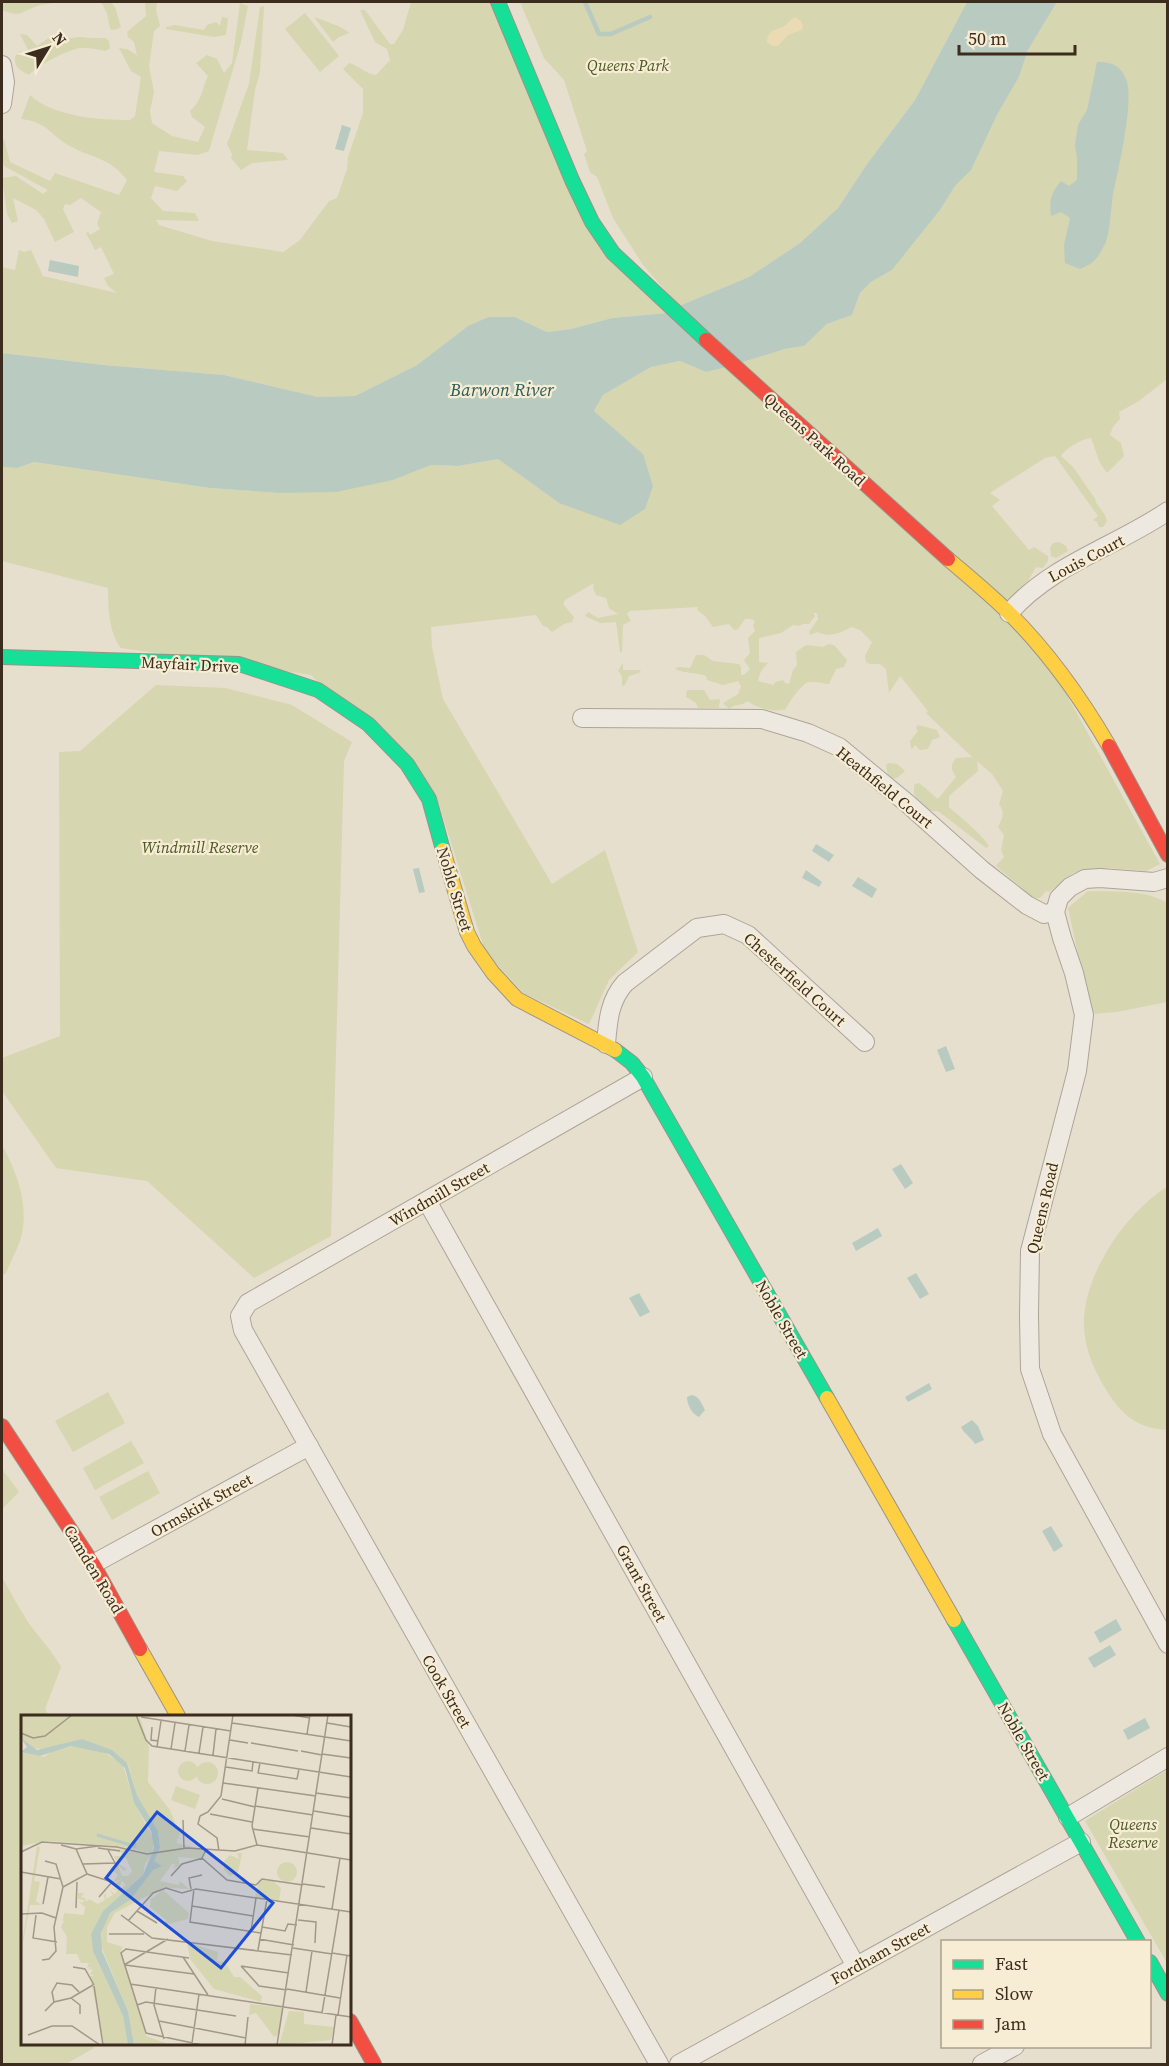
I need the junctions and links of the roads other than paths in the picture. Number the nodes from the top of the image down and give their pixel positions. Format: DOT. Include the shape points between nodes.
graph roads {
  1 [pos="498,2"];
  2 [pos="2,65"];
  3 [pos="2,104"];
  4 [pos="1167,511"];
  5 [pos="1009,613"];
  6 [pos="2,657"];
  7 [pos="582,718"];
  8 [pos="390,747"];
  9 [pos="1167,855"];
  10 [pos="1167,878"];
  11 [pos="1056,912"];
  12 [pos="865,1042"];
  13 [pos="606,1044"];
  14 [pos="643,1077"];
  15 [pos="427,1201"];
  16 [pos="240,1316"];
  17 [pos="2,1426"];
  18 [pos="309,1446"];
  19 [pos="93,1564"];
  20 [pos="1167,1644"];
  21 [pos="177,1715"];
  22 [pos="1167,1757"];
  23 [pos="1068,1817"];
  24 [pos="1081,1842"];
  25 [pos="1137,1940"];
  26 [pos="856,1966"];
  27 [pos="1151,1968"];
  28 [pos="1167,1994"];
  29 [pos="351,2024"];
  30 [pos="1011,2048"];
  31 [pos="374,2064"];
  32 [pos="659,2064"];
  33 [pos="679,2064"];
  34 [pos="982,2064"];
  1 -- 5 [label="street, Queens Park Road" via="572,180 592,222 613,252 789,417"];
  2 -- 3 [label="street"];
  4 -- 5 [label="street, Louis Court" via="1126,537 1057,571"];
  5 -- 9 [label="street, Queens Park Road" via="1070,683"];
  6 -- 8 [label="street, Mayfair Drive" via="239,664 318,690 368,724"];
  7 -- 11 [label="street, Heathfield Court" via="762,719 808,733 839,747 1027,905 1044,914"];
  8 -- 13 [label="street, Noble Street" via="407,764 429,799 467,932 493,973 517,999"];
  10 -- 11 [label="street" via="1154,882 1085,879 1059,898"];
  11 -- 20 [label="street, Queens Road" via="1084,1015 1077,1071 1030,1251 1030,1369 1052,1434"];
  12 -- 13 [label="street, Chesterfield Court" via="748,935 724,924 697,928 625,983 611,1005"];
  13 -- 14 [label="street, Noble Street" via="632,1063"];
  14 -- 15 [label="street, Windmill Street"];
  14 -- 23 [label="street, Noble Street"];
  15 -- 16 [label="street, Windmill Street" via="248,1303"];
  15 -- 26 [label="street, Grant Street"];
  16 -- 18 [label="street, Cook Street" via="243,1330"];
  17 -- 19 [label="street, Camden Road"];
  18 -- 19 [label="street, Ormskirk Street"];
  18 -- 32 [label="street, Cook Street"];
  19 -- 21 [label="street, Camden Road"];
  22 -- 23 [label="street"];
  23 -- 24 [label="street, Noble Street"];
  24 -- 25 [label="street, Noble Street"];
  24 -- 26 [label="street, Fordham Street"];
  26 -- 33 [label="street, Fordham Street"];
  27 -- 28 [label="street"];
  29 -- 31 [label="street"];
  30 -- 34 [label="street"];
}
